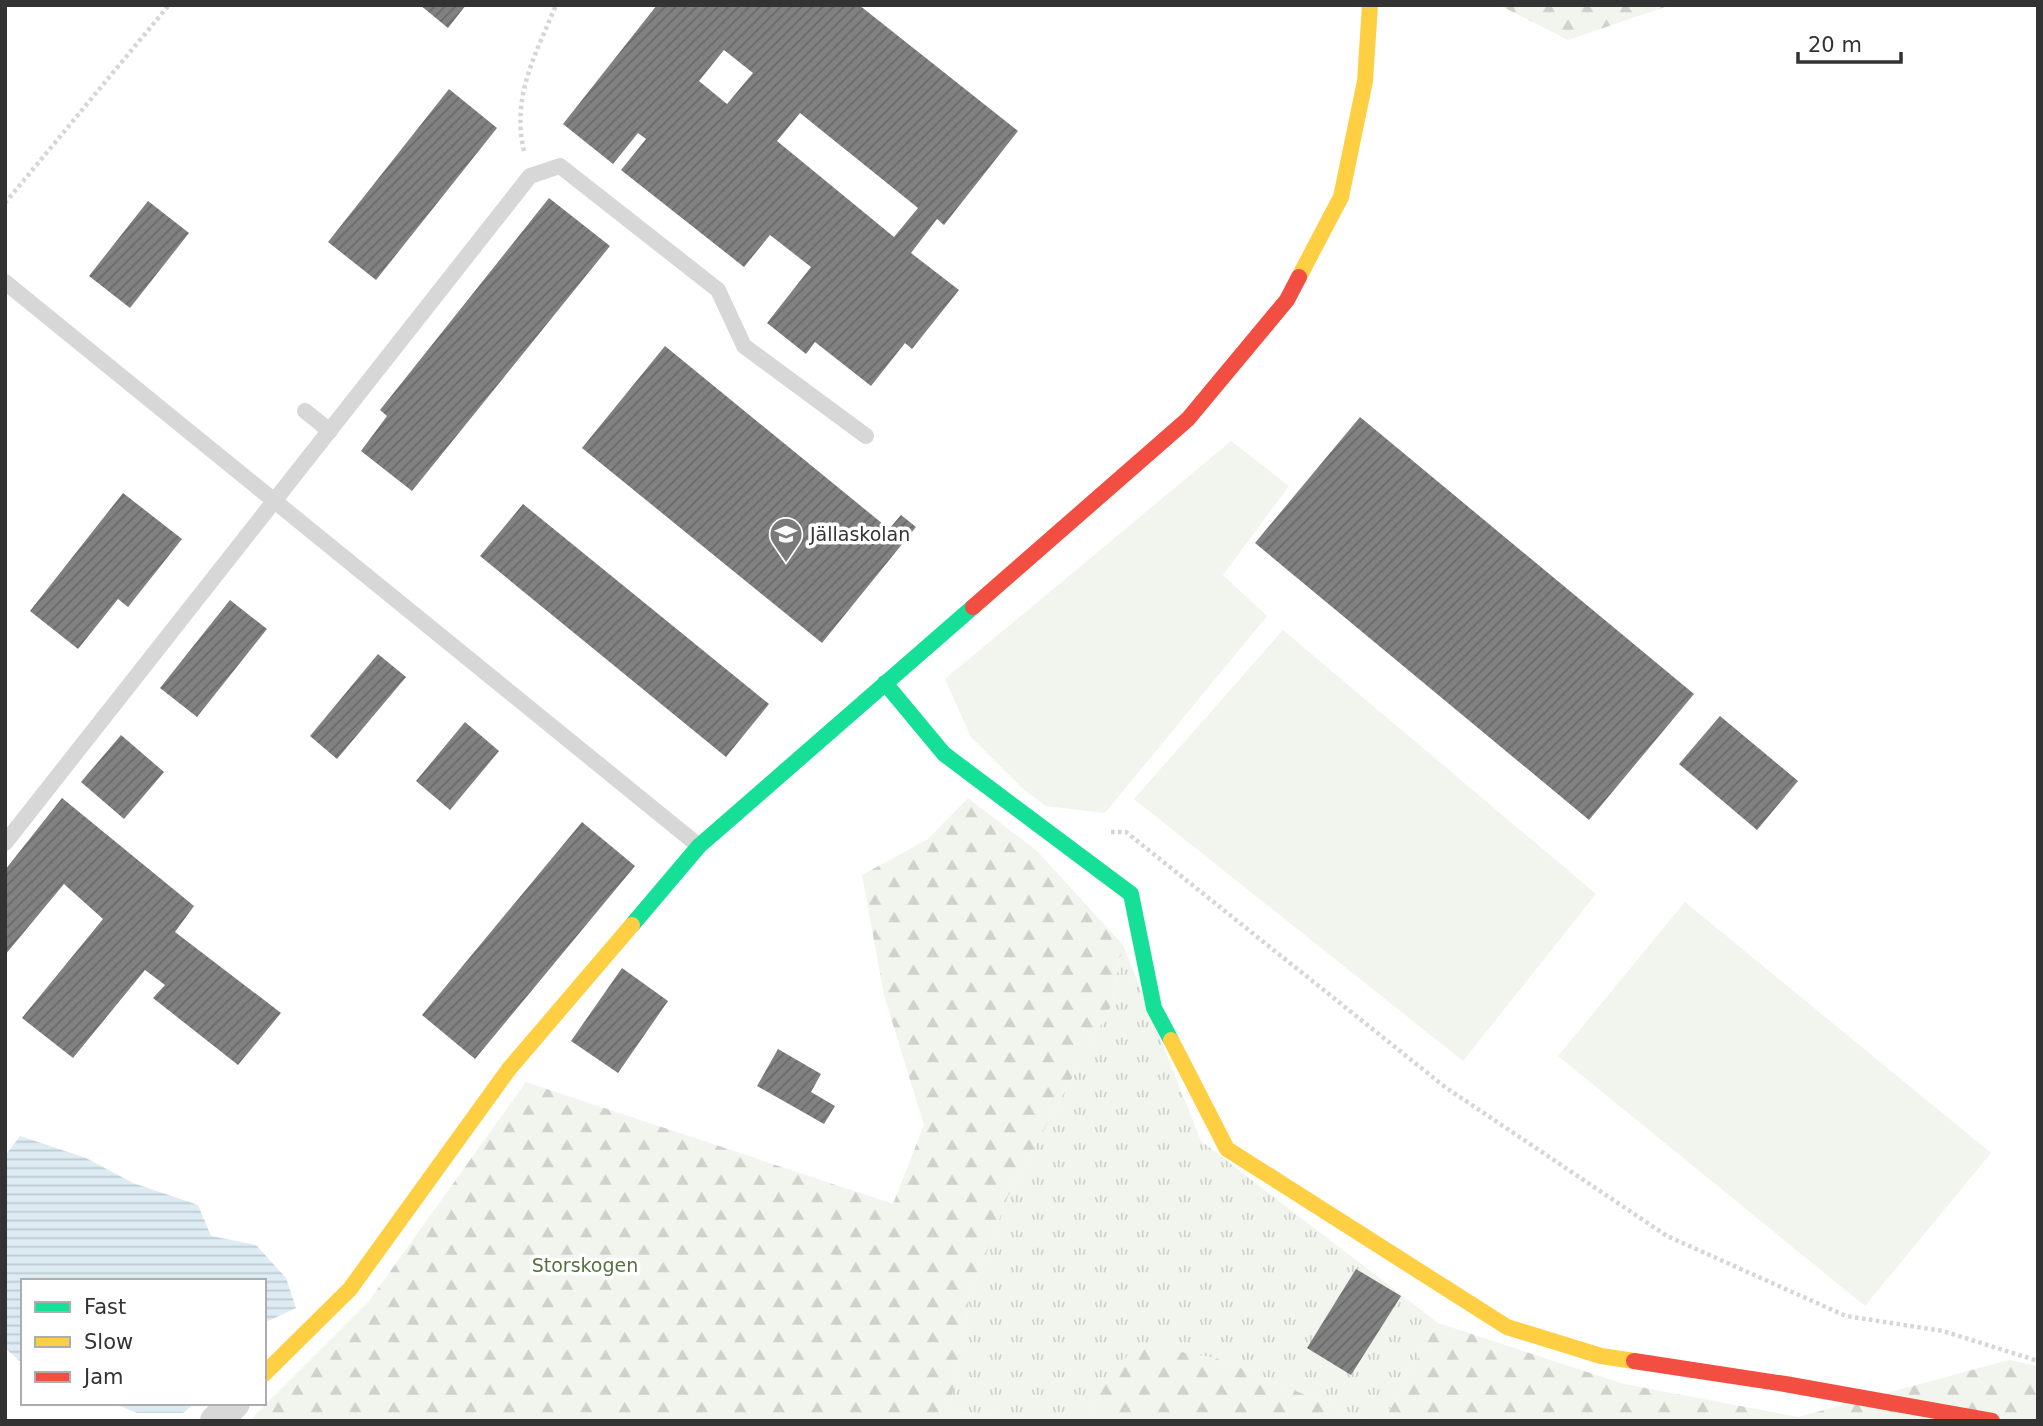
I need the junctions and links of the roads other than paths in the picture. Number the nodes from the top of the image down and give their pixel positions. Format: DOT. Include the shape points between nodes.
graph roads {
  1 [pos="1370,5"];
  2 [pos="5,282"];
  3 [pos="304,411"];
  4 [pos="330,431"];
  5 [pos="866,436"];
  6 [pos="274,501"];
  7 [pos="885,683"];
  8 [pos="5,843"];
  9 [pos="699,846"];
  10 [pos="266,1372"];
  11 [pos="232,1405"];
  12 [pos="216,1421"];
  13 [pos="1992,1421"];
  1 -- 7 [label="street" via="1365,81 1341,197 1287,300 1188,419"];
  2 -- 6 [label="lane"];
  3 -- 4 [label="lane"];
  4 -- 5 [label="lane" via="530,176 559,166 718,290 744,346"];
  4 -- 6 [label="lane"];
  6 -- 8 [label="lane"];
  6 -- 9 [label="lane"];
  7 -- 9 [label="street"];
  7 -- 13 [label="street" via="944,754 1131,894 1154,1008 1227,1149 1507,1328 1601,1356"];
  9 -- 10 [label="street" via="509,1069 350,1289"];
  11 -- 12 [label="street"];
}
